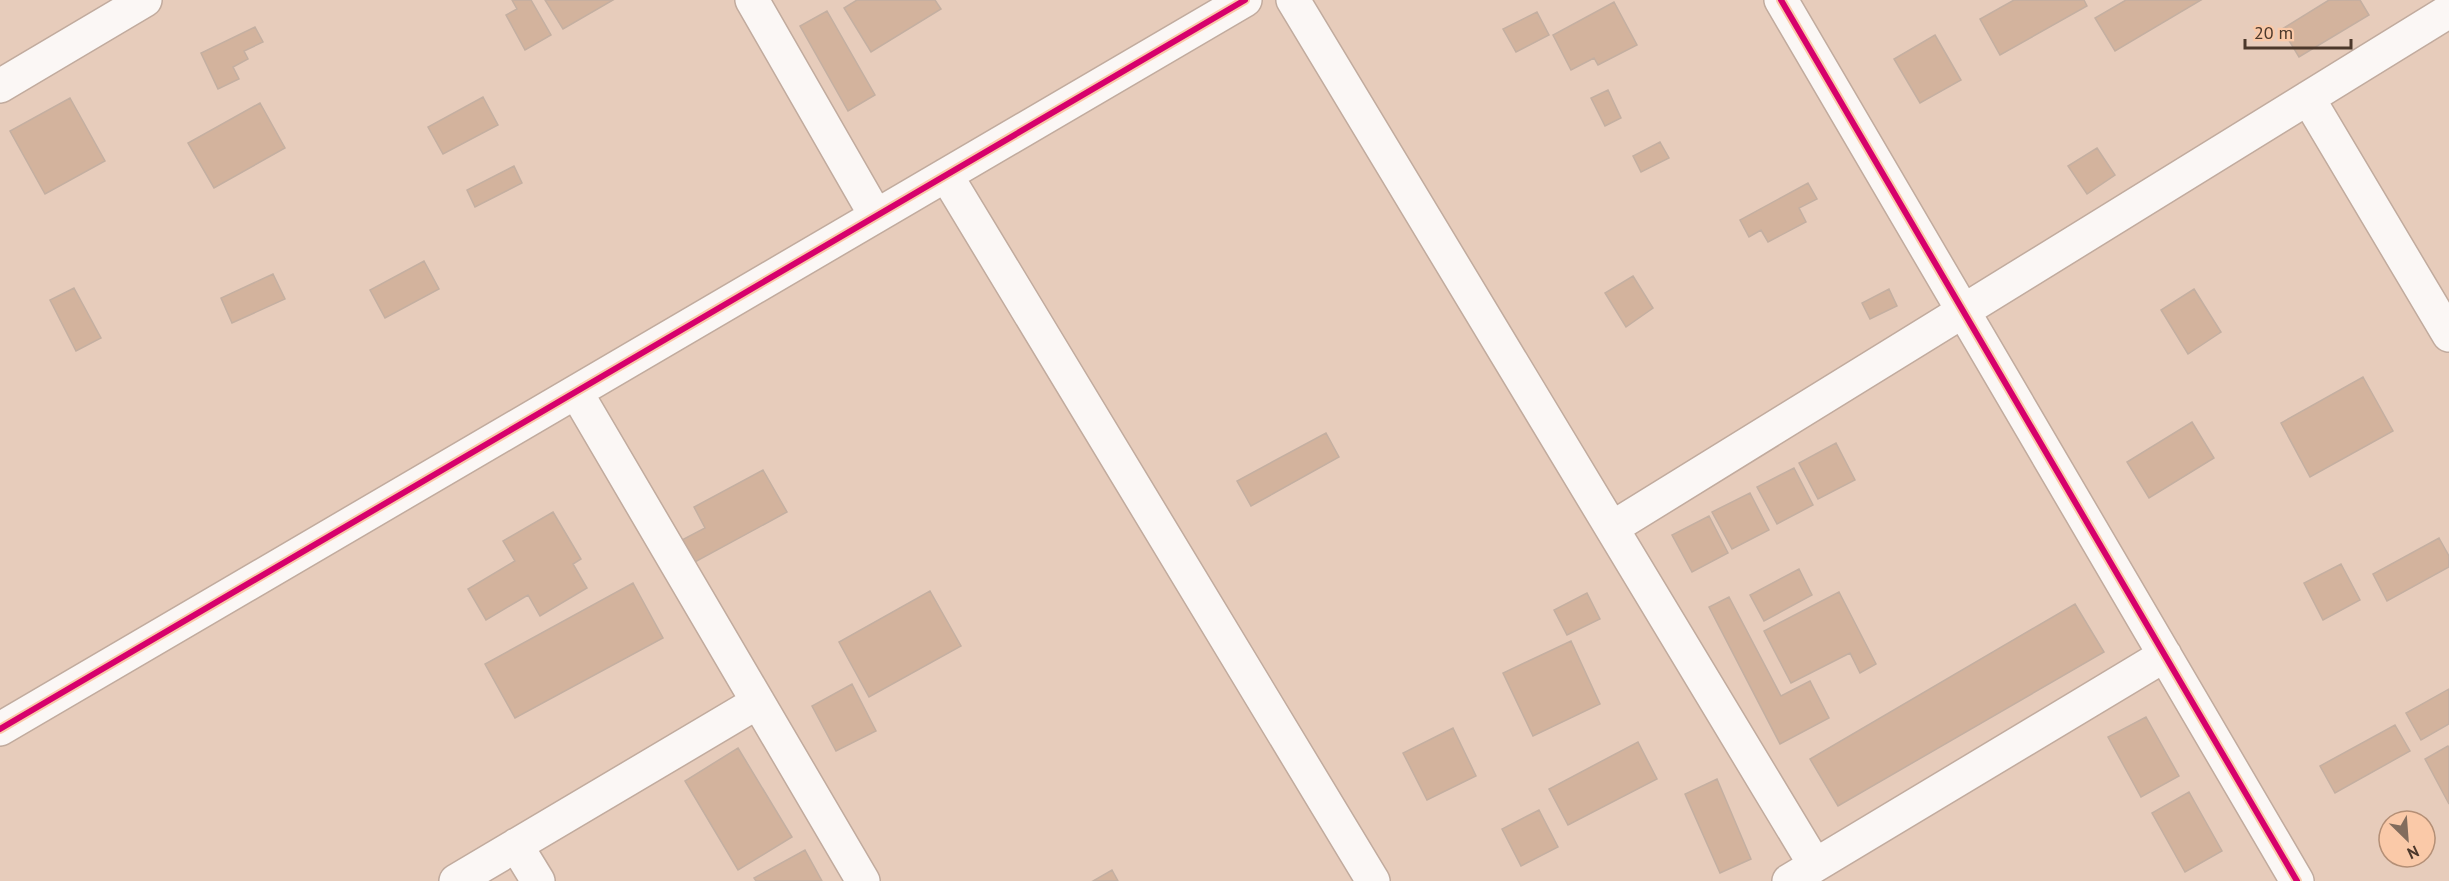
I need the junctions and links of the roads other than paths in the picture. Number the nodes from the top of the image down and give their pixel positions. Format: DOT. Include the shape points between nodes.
graph roads {
  1 [pos="144,0"];
  2 [pos="752,0"];
  3 [pos="1245,0"];
  4 [pos="1293,0"];
  5 [pos="1781,0"];
  6 [pos="2449,11"];
  7 [pos="0,86"];
  8 [pos="2308,98"];
  9 [pos="946,175"];
  10 [pos="876,216"];
  11 [pos="1963,311"];
  12 [pos="2449,335"];
  13 [pos="576,392"];
  14 [pos="1612,528"];
  15 [pos="2165,656"];
  16 [pos="758,702"];
  17 [pos="0,729"];
  18 [pos="516,845"];
  19 [pos="1802,873"];
  20 [pos="456,881"];
  21 [pos="538,881"];
  22 [pos="863,881"];
  23 [pos="1373,881"];
  24 [pos="2297,881"];
  1 -- 7 [label="street"];
  2 -- 10 [label="street"];
  3 -- 9 [label="street"];
  4 -- 14 [label="street"];
  5 -- 11 [label="street"];
  6 -- 8 [label="street"];
  8 -- 11 [label="street"];
  8 -- 12 [label="street"];
  9 -- 10 [label="street"];
  9 -- 23 [label="street"];
  10 -- 13 [label="street"];
  11 -- 14 [label="street"];
  11 -- 15 [label="street"];
  13 -- 16 [label="street"];
  13 -- 17 [label="street"];
  14 -- 19 [label="street"];
  15 -- 19 [label="street"];
  15 -- 24 [label="street"];
  16 -- 18 [label="street"];
  16 -- 22 [label="street"];
  18 -- 20 [label="street"];
  18 -- 21 [label="street"];
}
